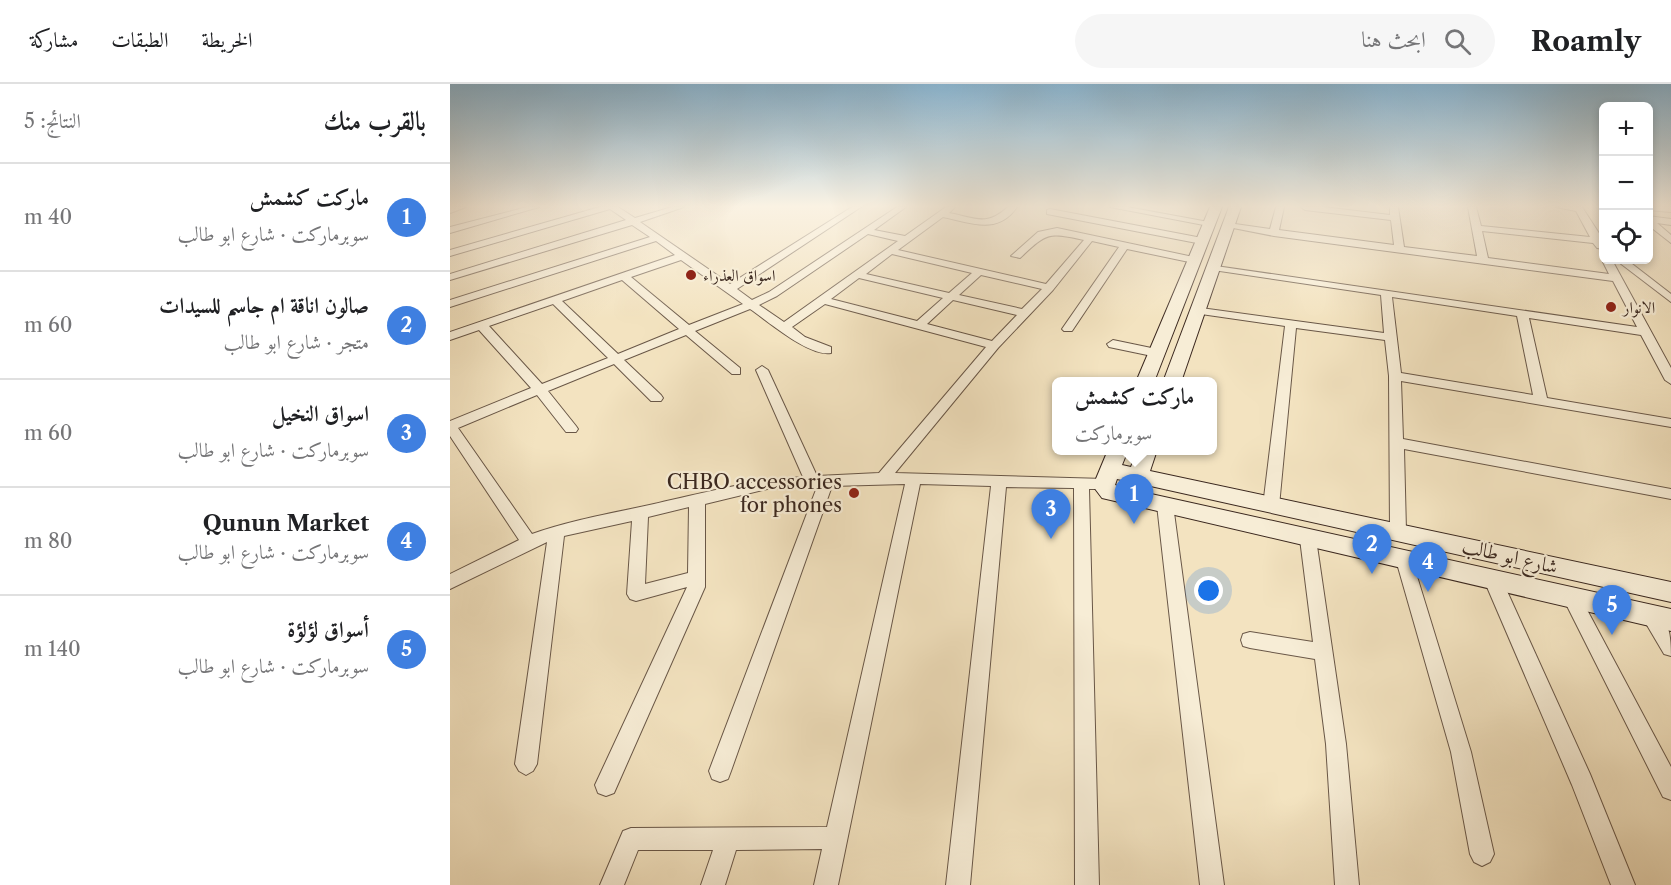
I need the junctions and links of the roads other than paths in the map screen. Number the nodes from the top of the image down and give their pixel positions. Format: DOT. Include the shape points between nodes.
graph roads {
  1 [pos="480,244"];
  2 [pos="557,244"];
  3 [pos="637,244"];
  4 [pos="666,244"];
  5 [pos="799,244"];
  6 [pos="846,244"];
  7 [pos="898,244"];
  8 [pos="1029,244"];
  9 [pos="1085,244"];
  10 [pos="1201,244"];
  11 [pos="1221,244"];
  12 [pos="1364,244"];
  13 [pos="1399,244"];
  14 [pos="1480,244"];
  15 [pos="1125,245"];
  16 [pos="1400,249"];
  17 [pos="890,251"];
  18 [pos="450,253"];
  19 [pos="682,256"];
  20 [pos="1016,256"];
  21 [pos="1194,260"];
  22 [pos="1483,260"];
  23 [pos="1609,264"];
  24 [pos="1626,264"];
  25 [pos="1213,267"];
  26 [pos="980,272"];
  27 [pos="858,275"];
  28 [pos="623,276"];
  29 [pos="450,277"];
  30 [pos="1617,278"];
  31 [pos="1049,288"];
  32 [pos="730,289"];
  33 [pos="1386,294"];
  34 [pos="951,296"];
  35 [pos="1671,299"];
  36 [pos="555,300"];
  37 [pos="824,300"];
  38 [pos="450,304"];
  39 [pos="752,304"];
  40 [pos="1201,311"];
  41 [pos="1023,313"];
  42 [pos="1522,313"];
  43 [pos="1291,324"];
  44 [pos="481,325"];
  45 [pos="918,326"];
  46 [pos="785,327"];
  47 [pos="1068,329"];
  48 [pos="688,330"];
  49 [pos="1646,332"];
  50 [pos="450,336"];
  51 [pos="1390,337"];
  52 [pos="1113,344"];
  53 [pos="993,345"];
  54 [pos="827,350"];
  55 [pos="1157,353"];
  56 [pos="618,358"];
  57 [pos="762,370"];
  58 [pos="736,371"];
  59 [pos="1395,376"];
  60 [pos="1147,377"];
  61 [pos="1173,377"];
  62 [pos="1671,380"];
  63 [pos="540,390"];
  64 [pos="657,398"];
  65 [pos="1541,402"];
  66 [pos="1671,423"];
  67 [pos="450,426"];
  68 [pos="570,429"];
  69 [pos="1398,443"];
  70 [pos="1145,455"];
  71 [pos="1111,468"];
  72 [pos="883,478"];
  73 [pos="914,480"];
  74 [pos="999,480"];
  75 [pos="819,481"];
  76 [pos="1081,483"];
  77 [pos="1134,487"];
  78 [pos="1671,494"];
  79 [pos="697,498"];
  80 [pos="1165,505"];
  81 [pos="1271,506"];
  82 [pos="640,512"];
  83 [pos="1398,531"];
  84 [pos="556,532"];
  85 [pos="1308,539"];
  86 [pos="529,542"];
  87 [pos="1404,560"];
  88 [pos="697,577"];
  89 [pos="1493,580"];
  90 [pos="450,582"];
  91 [pos="1671,592"];
  92 [pos="1571,597"];
  93 [pos="1661,618"];
  94 [pos="1251,640"];
  95 [pos="1671,648"];
  96 [pos="1323,652"];
  97 [pos="526,764"];
  98 [pos="720,771"];
  99 [pos="606,785"];
  100 [pos="1671,789"];
  101 [pos="728,838"];
  102 [pos="836,838"];
  103 [pos="1482,854"];
  104 [pos="612,885"];
  105 [pos="713,885"];
  106 [pos="826,885"];
  107 [pos="958,885"];
  108 [pos="1087,885"];
  109 [pos="1212,885"];
  110 [pos="1347,885"];
  111 [pos="1623,885"];
  1 -- 18 [label="street"];
  2 -- 29 [label="street"];
  3 -- 38 [label="street"];
  4 -- 19 [label="street"];
  5 -- 32 [label="street"];
  6 -- 39 [label="street"];
  7 -- 17 [label="street"];
  8 -- 20 [label="street"];
  9 -- 31 [label="street"];
  10 -- 21 [label="street"];
  11 -- 25 [label="street"];
  12 -- 16 [label="street"];
  13 -- 16 [label="street"];
  14 -- 22 [label="street"];
  15 -- 21 [label="street"];
  15 -- 47 [label="street"];
  16 -- 22 [label="street"];
  17 -- 26 [label="street"];
  17 -- 27 [label="street"];
  19 -- 28 [label="street"];
  19 -- 32 [label="street"];
  21 -- 55 [label="street"];
  22 -- 30 [label="street"];
  23 -- 30 [label="street"];
  24 -- 35 [label="street"];
  25 -- 33 [label="street"];
  25 -- 61 [label="street"];
  26 -- 31 [label="street"];
  26 -- 34 [label="street"];
  27 -- 34 [label="street"];
  27 -- 37 [label="street"];
  28 -- 36 [label="street"];
  28 -- 48 [label="street"];
  30 -- 49 [label="street"];
  31 -- 41 [label="street"];
  32 -- 39 [label="street"];
  33 -- 42 [label="street"];
  33 -- 51 [label="street"];
  34 -- 41 [label="street"];
  34 -- 45 [label="street"];
  36 -- 44 [label="street"];
  36 -- 56 [label="street"];
  37 -- 45 [label="street"];
  37 -- 46 [label="street"];
  39 -- 46 [label="street"];
  39 -- 48 [label="street"];
  40 -- 43 [label="street"];
  41 -- 53 [label="street"];
  42 -- 49 [label="street"];
  42 -- 65 [label="street"];
  43 -- 51 [label="street"];
  43 -- 81 [label="street"];
  44 -- 50 [label="street"];
  44 -- 63 [label="street"];
  45 -- 53 [label="street"];
  46 -- 54 [label="street"];
  48 -- 56 [label="street"];
  48 -- 58 [label="street"];
  49 -- 62 [label="street"];
  51 -- 59 [label="street"];
  52 -- 55 [label="street"];
  53 -- 72 [label="street"];
  55 -- 60 [label="street"];
  56 -- 63 [label="street"];
  56 -- 64 [label="street"];
  57 -- 75 [label="street"];
  59 -- 65 [label="street"];
  59 -- 69 [label="street"];
  63 -- 67 [label="street"];
  63 -- 68 [label="street"];
  65 -- 66 [label="street"];
  67 -- 86 [label="street"];
  69 -- 78 [label="street"];
  69 -- 83 [label="street"];
  70 -- 77 [label="street"];
  71 -- 76 [label="street"];
  71 -- 77 [label="street, شارع ابو طالب" via="1108,491"];
  72 -- 73 [label="street"];
  72 -- 75 [label="street"];
  73 -- 74 [label="street"];
  73 -- 102 [label="street"];
  74 -- 76 [label="street"];
  74 -- 107 [label="street"];
  75 -- 79 [label="street" via="767,484"];
  75 -- 98 [label="street"];
  76 -- 108 [label="street"];
  77 -- 80 [label="street, شارع ابو طالب"];
  77 -- 81 [label="street, شارع ابو طالب"];
  79 -- 82 [label="street"];
  79 -- 88 [label="street"];
  80 -- 85 [label="street, شارع ابو طالب"];
  80 -- 109 [label="street"];
  81 -- 83 [label="street, شارع ابو طالب"];
  82 -- 84 [label="street"];
  82 -- 88 [label="street" via="636,594"];
  83 -- 91 [label="street, شارع ابو طالب"];
  84 -- 86 [label="street"];
  84 -- 97 [label="street"];
  85 -- 87 [label="street, شارع ابو طالب"];
  85 -- 96 [label="street"];
  86 -- 90 [label="street"];
  87 -- 89 [label="street, شارع ابو طالب"];
  87 -- 103 [label="street" via="1461,752"];
  88 -- 99 [label="street" via="696,587"];
  89 -- 92 [label="street, شارع ابو طالب"];
  89 -- 111 [label="street, شارع ابو طالب"];
  92 -- 93 [label="street, شارع ابو طالب"];
  92 -- 100 [label="street"];
  93 -- 95 [label="street"];
  94 -- 96 [label="street"];
  96 -- 110 [label="street" via="1336,744"];
  101 -- 102 [label="street"];
  101 -- 104 [label="street" via="631,839"];
  101 -- 105 [label="street"];
  102 -- 106 [label="street"];
}
